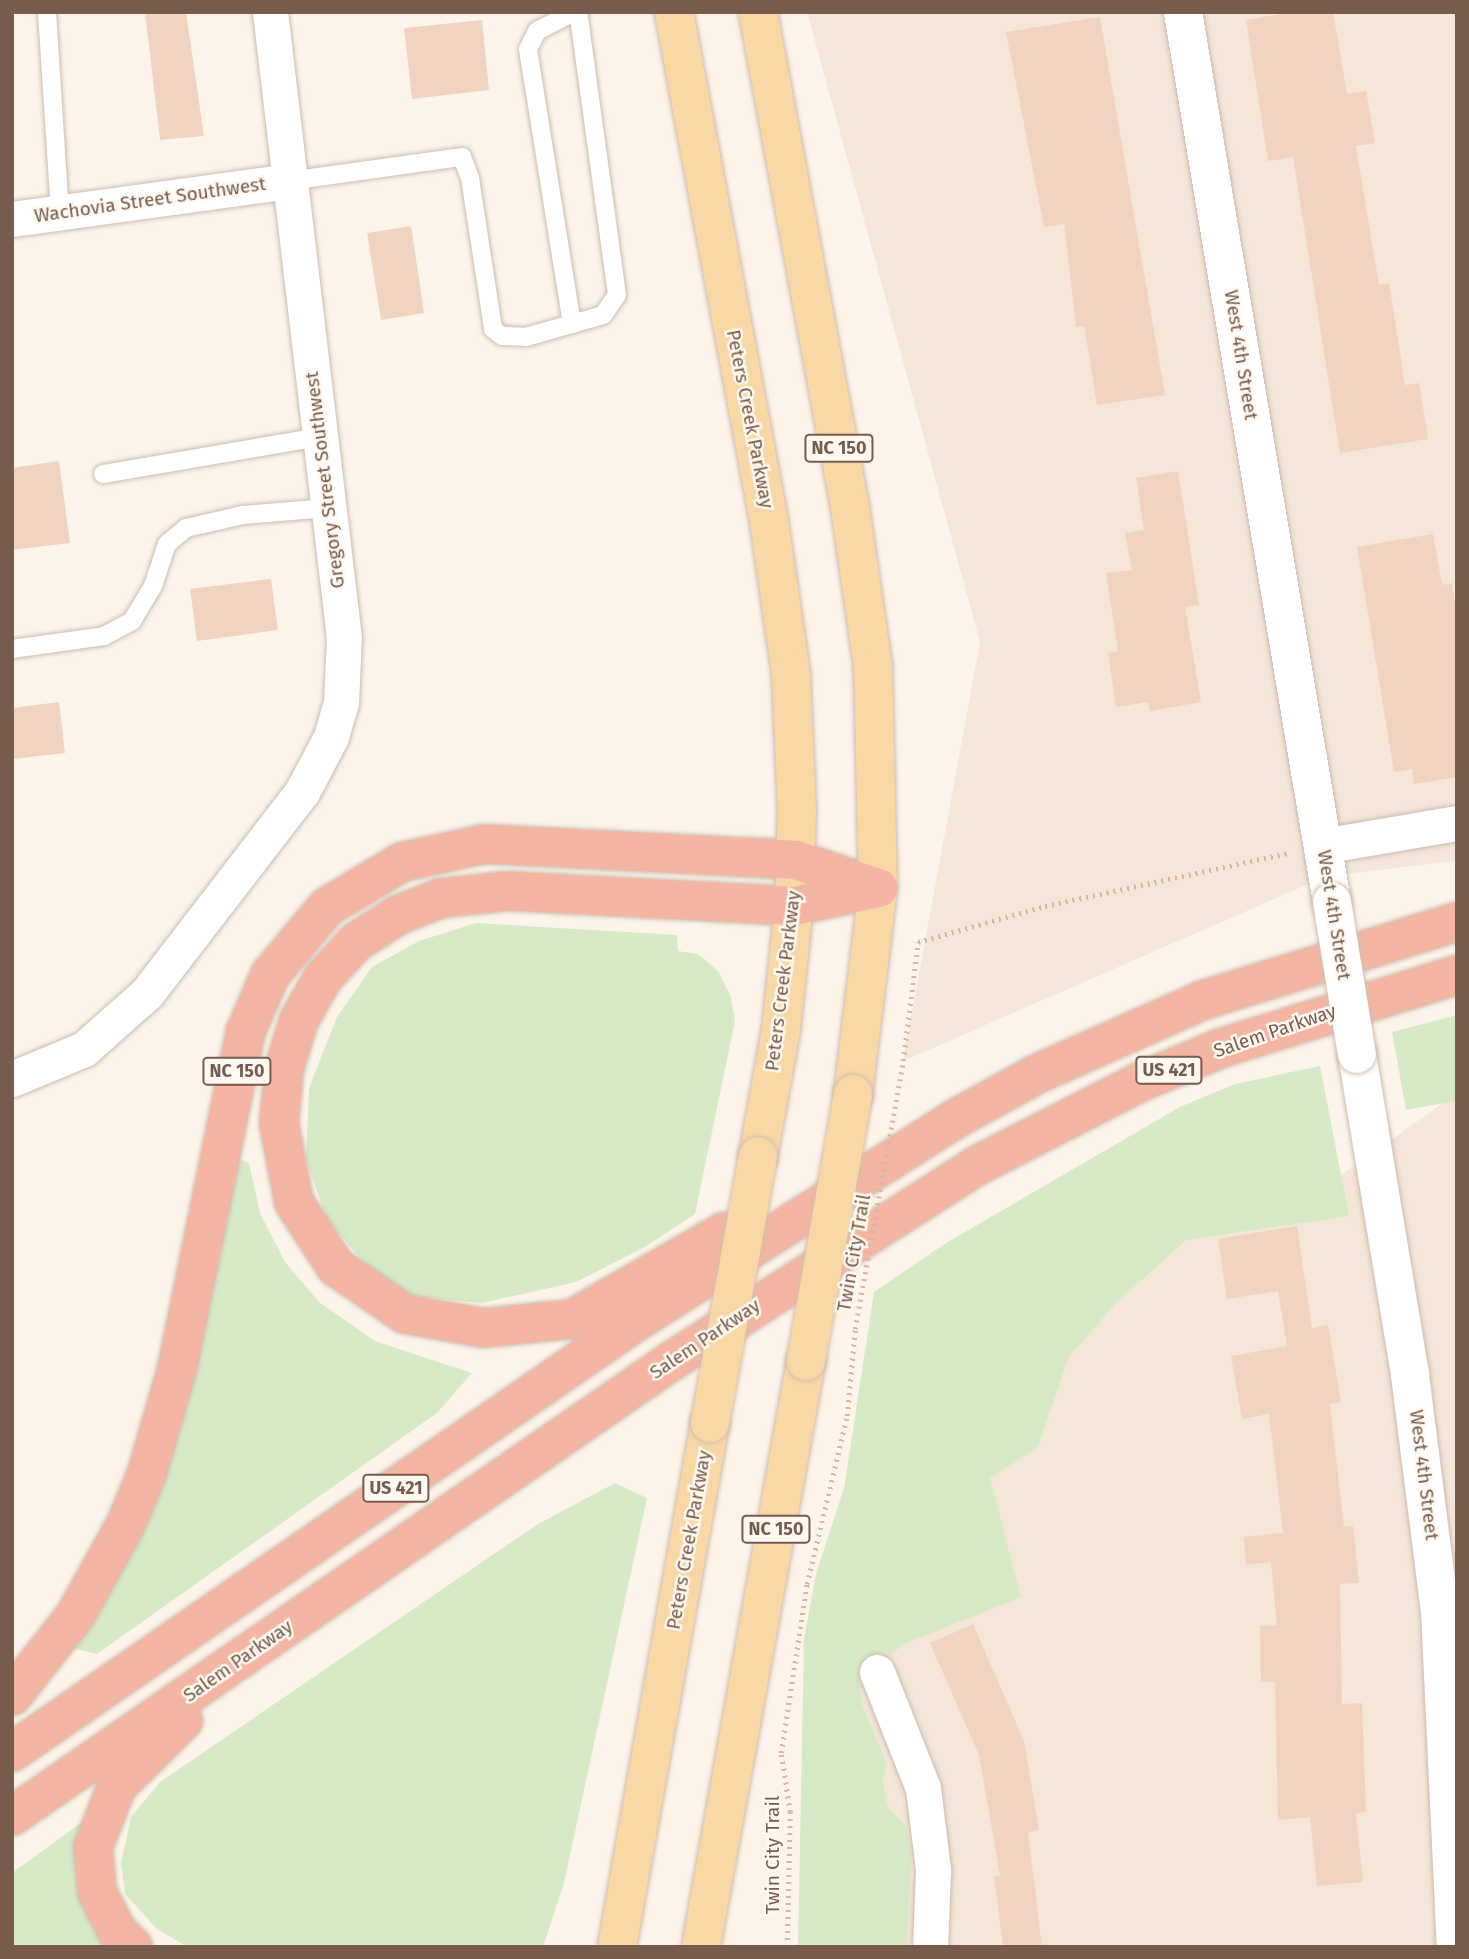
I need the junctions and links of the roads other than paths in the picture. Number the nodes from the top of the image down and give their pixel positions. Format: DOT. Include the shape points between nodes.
graph roads {
  1 [pos="47,12"];
  2 [pos="270,12"];
  3 [pos="576,12"];
  4 [pos="674,12"];
  5 [pos="758,12"];
  6 [pos="1184,12"];
  7 [pos="289,180"];
  8 [pos="60,213"];
  9 [pos="12,219"];
  10 [pos="572,324"];
  11 [pos="320,437"];
  12 [pos="103,474"];
  13 [pos="328,508"];
  14 [pos="12,649"];
  15 [pos="1457,824"];
  16 [pos="1306,850"];
  17 [pos="796,860"];
  18 [pos="878,888"];
  19 [pos="794,906"];
  20 [pos="1457,922"];
  21 [pos="1457,975"];
  22 [pos="12,1079"];
  23 [pos="781,1226"];
  24 [pos="1450,1644"];
  25 [pos="254,1651"];
  26 [pos="877,1672"];
  27 [pos="12,1696"];
  28 [pos="12,1752"];
  29 [pos="12,1816"];
  30 [pos="134,1947"];
  31 [pos="617,1947"];
  32 [pos="701,1947"];
  33 [pos="930,1947"];
  34 [pos="1456,1947"];
  1 -- 8 [label="lane"];
  2 -- 7 [label="street, Gregory Street Southwest"];
  3 -- 10 [label="lane" via="537,31 528,49"];
  3 -- 10 [label="lane" via="617,295 603,315"];
  4 -- 17 [label="main road, Peters Creek Parkway" via="784,608 795,739"];
  5 -- 18 [label="main road, NC 150" via="865,597 878,734"];
  6 -- 16 [label="street, West 4th Street"];
  7 -- 8 [label="street, Wachovia Street Southwest"];
  7 -- 10 [label="lane" via="462,157 470,177 493,329 502,336 526,337"];
  7 -- 11 [label="street, Gregory Street Southwest"];
  8 -- 9 [label="street, Wachovia Street Southwest"];
  11 -- 12 [label="lane"];
  11 -- 13 [label="street, Gregory Street Southwest"];
  13 -- 14 [label="lane" via="243,515 186,528 167,544 153,586 132,621 104,636"];
  13 -- 22 [label="street, Gregory Street Southwest" via="345,671 331,737 302,792 147,993 107,1033 60,1062"];
  15 -- 16 [label="street"];
  16 -- 24 [label="street, West 4th Street, bridge" via="1332,902"];
  17 -- 18 [label="highway"];
  17 -- 19 [label="main road, Peters Creek Parkway"];
  17 -- 27 [label="highway, NC 150" via="509,844 457,848 376,874 305,928 270,975 246,1031 180,1357 147,1473 88,1593"];
  18 -- 19 [label="highway"];
  18 -- 32 [label="main road, NC 150, bridge" via="853,1094"];
  19 -- 23 [label="highway" via="497,890 419,905 356,942 323,978 290,1044 280,1096 286,1177 320,1248 380,1302 433,1322 512,1328 572,1319 724,1233"];
  19 -- 31 [label="main road, Peters Creek Parkway, bridge" via="781,1030"];
  20 -- 23 [label="highway, US 421" via="1289,969 1119,1035 955,1119"];
  21 -- 25 [label="highway, Salem Parkway / US 421" via="1221,1048 1129,1087 980,1164 670,1362"];
  23 -- 28 [label="highway, US 421"];
  24 -- 34 [label="street, West 4th Street"];
  25 -- 29 [label="highway, Salem Parkway / US 421"];
  25 -- 30 [label="highway" via="117,1786 98,1822 93,1847 97,1892 117,1931"];
  26 -- 33 [label="street" via="923,1788 933,1870"];
}
